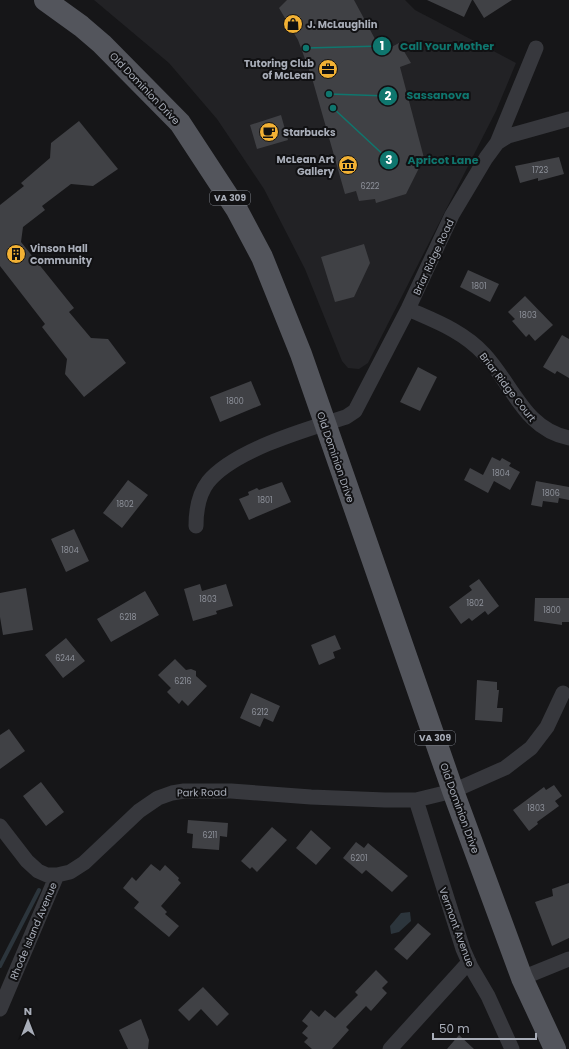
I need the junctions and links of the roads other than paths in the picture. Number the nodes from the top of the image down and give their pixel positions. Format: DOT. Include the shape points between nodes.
graph roads {
  1 [pos="45,0"];
  2 [pos="536,48"];
  3 [pos="569,119"];
  4 [pos="497,143"];
  5 [pos="408,309"];
  6 [pos="324,424"];
  7 [pos="569,438"];
  8 [pos="196,526"];
  9 [pos="563,693"];
  10 [pos="454,791"];
  11 [pos="416,800"];
  12 [pos="0,826"];
  13 [pos="57,875"];
  14 [pos="569,959"];
  15 [pos="469,962"];
  16 [pos="522,978"];
  17 [pos="0,1009"];
  18 [pos="390,1049"];
  19 [pos="512,1049"];
  20 [pos="555,1049"];
  1 -- 6 [label="main road, Old Dominion Drive / VA 309" via="81,26 118,58 180,123 211,168 262,257 301,354"];
  2 -- 4 [label="street"];
  3 -- 4 [label="street, Briar Ridge Road" via="508,136"];
  4 -- 5 [label="street, Briar Ridge Road" via="452,215"];
  5 -- 6 [label="street, Briar Ridge Road" via="355,411 346,417"];
  5 -- 7 [label="street, Briar Ridge Court" via="451,328 469,340 492,363 534,421 557,436"];
  6 -- 8 [label="street, Briar Ridge Road" via="256,449 217,472 200,496 196,510"];
  6 -- 10 [label="main road, Old Dominion Drive / VA 309"];
  9 -- 10 [label="street, Park Road" via="547,727 531,748 505,768"];
  10 -- 11 [label="street, Park Road"];
  10 -- 16 [label="main road, Old Dominion Drive / VA 309"];
  11 -- 13 [label="street, Park Road" via="231,792 172,793 158,798 139,811 84,863 70,872"];
  11 -- 15 [label="street, Vermont Avenue"];
  12 -- 13 [label="street" via="38,871 47,875"];
  13 -- 17 [label="street, Rhode Island Avenue"];
  14 -- 16 [label="street"];
  15 -- 18 [label="street"];
  15 -- 19 [label="street, Vermont Avenue"];
  16 -- 20 [label="main road, Old Dominion Drive / VA 309"];
}
